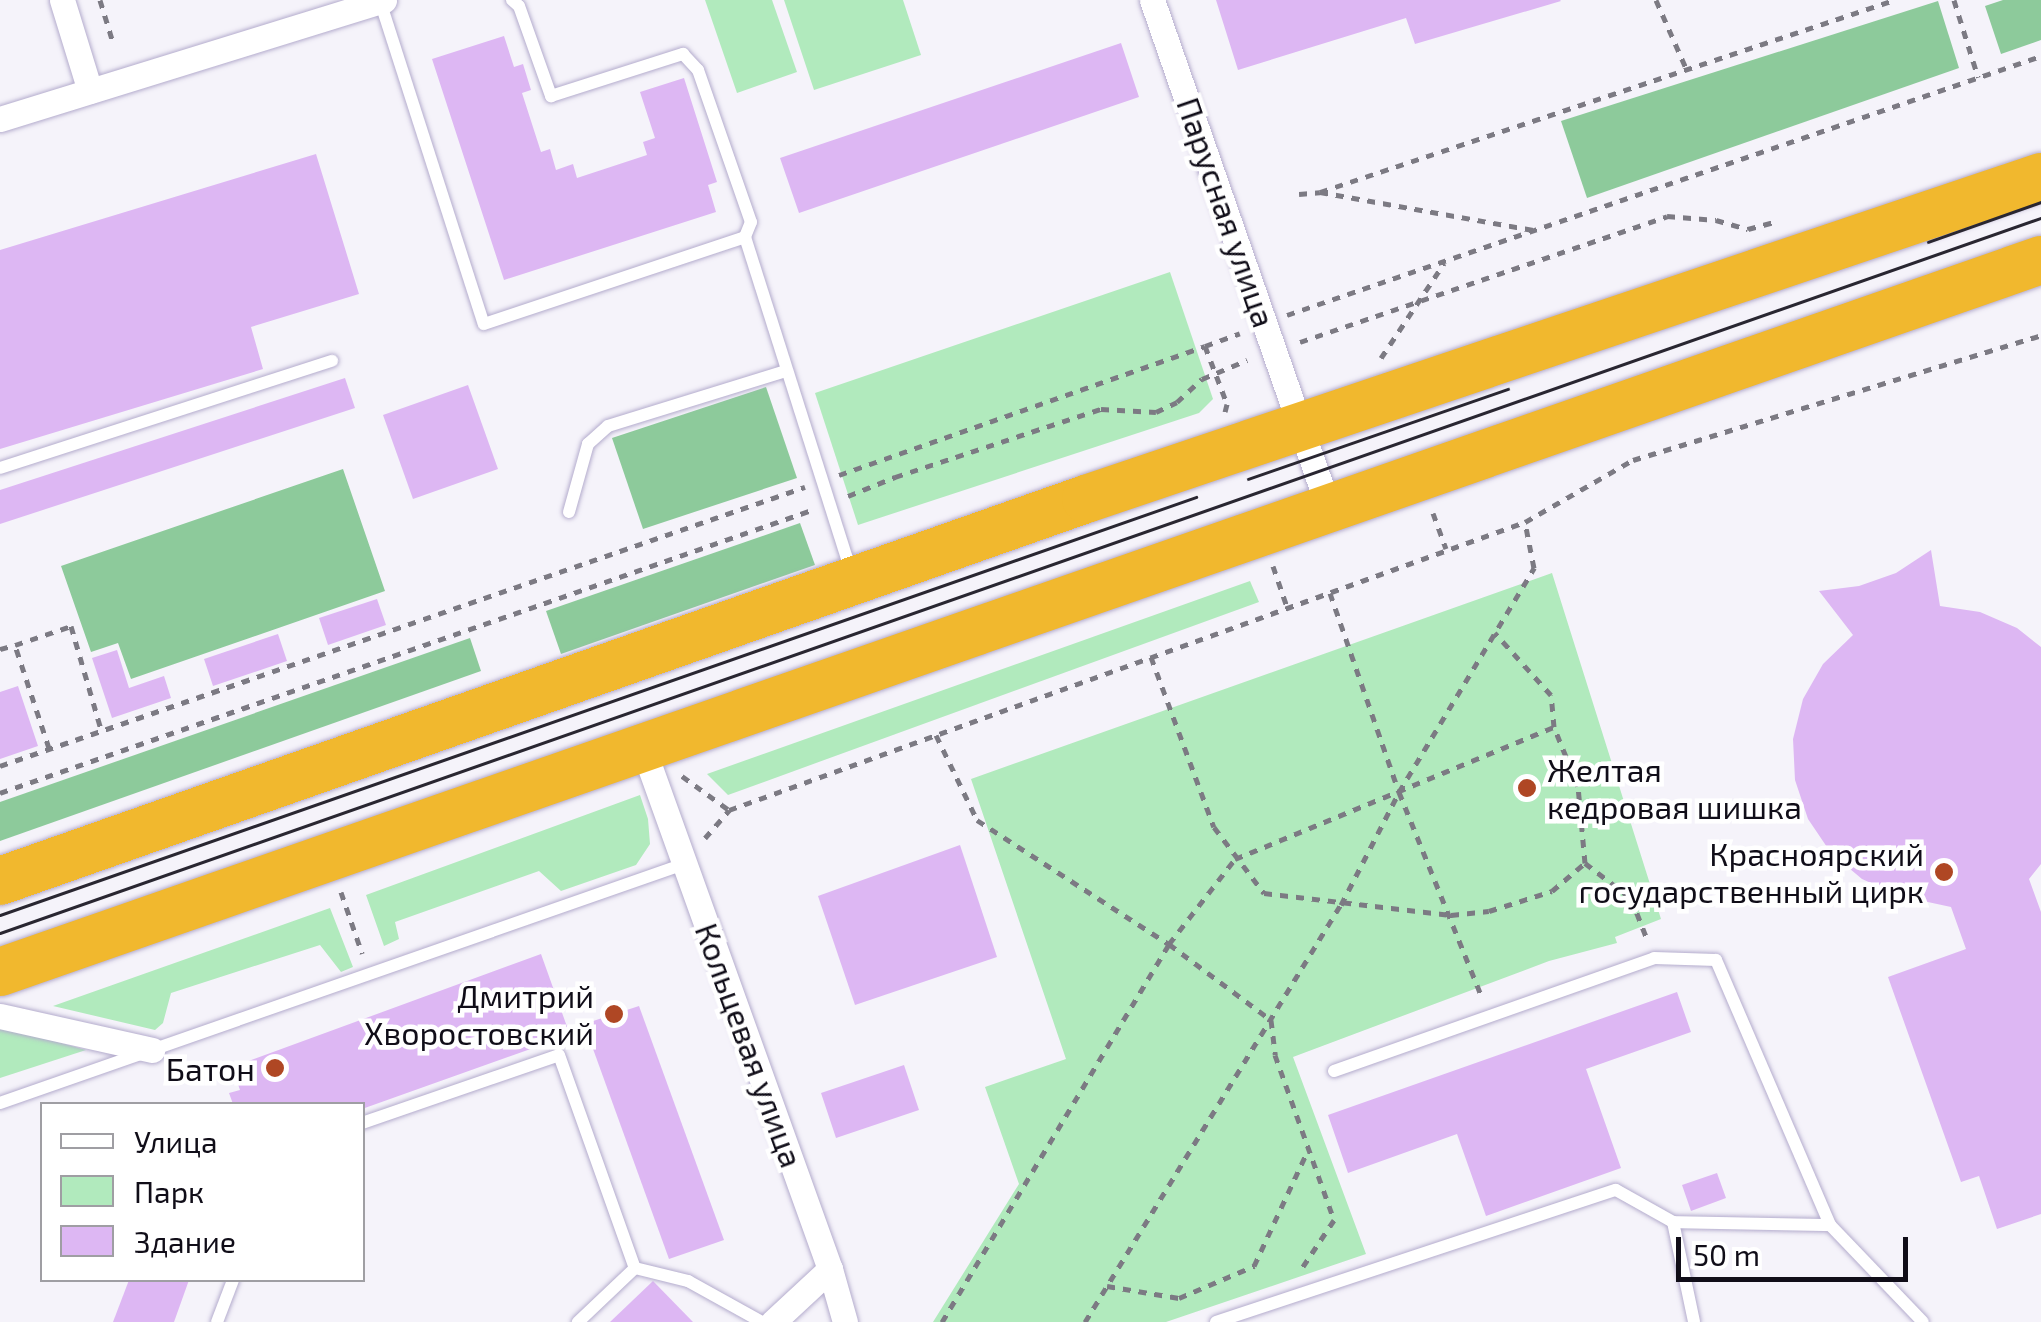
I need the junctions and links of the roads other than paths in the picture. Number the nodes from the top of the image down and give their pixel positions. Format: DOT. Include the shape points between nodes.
graph roads {
  1 [pos="62,0"];
  2 [pos="512,0"];
  3 [pos="1152,0"];
  4 [pos="382,1"];
  5 [pos="90,91"];
  6 [pos="0,120"];
  7 [pos="2041,177"];
  8 [pos="745,237"];
  9 [pos="2041,260"];
  10 [pos="332,361"];
  11 [pos="786,371"];
  12 [pos="1300,425"];
  13 [pos="0,468"];
  14 [pos="1330,508"];
  15 [pos="569,512"];
  16 [pos="855,583"];
  17 [pos="660,759"];
  18 [pos="684,864"];
  19 [pos="0,881"];
  20 [pos="0,972"];
  21 [pos="0,1016"];
  22 [pos="152,1050"];
  23 [pos="1334,1071"];
  24 [pos="0,1104"];
  25 [pos="365,1122"];
  26 [pos="1673,1222"];
  27 [pos="1830,1225"];
  28 [pos="635,1268"];
  29 [pos="830,1269"];
  30 [pos="232,1282"];
  31 [pos="217,1322"];
  32 [pos="578,1322"];
  33 [pos="762,1322"];
  34 [pos="773,1322"];
  35 [pos="845,1322"];
  36 [pos="1216,1322"];
  37 [pos="1694,1322"];
  38 [pos="1923,1322"];
  1 -- 5 [label="street"];
  2 -- 8 [label="lane" via="551,96 683,54 698,70 751,222"];
  3 -- 12 [label="street, Парусная улица"];
  4 -- 5 [label="street"];
  4 -- 8 [label="lane" via="484,324"];
  5 -- 6 [label="street"];
  7 -- 12 [label="highway"];
  8 -- 11 [label="lane"];
  9 -- 14 [label="highway"];
  10 -- 13 [label="lane"];
  11 -- 15 [label="lane" via="608,426 588,444"];
  11 -- 16 [label="lane"];
  12 -- 14 [label="street, Парусная улица"];
  12 -- 16 [label="highway"];
  14 -- 17 [label="highway"];
  16 -- 19 [label="highway"];
  17 -- 18 [label="street, Кольцевая улица"];
  17 -- 20 [label="highway"];
  18 -- 22 [label="lane"];
  18 -- 29 [label="street, Кольцевая улица"];
  21 -- 22 [label="street"];
  22 -- 24 [label="lane"];
  23 -- 27 [label="lane" via="1654,958 1716,960"];
  25 -- 28 [label="lane" via="559,1055"];
  26 -- 27 [label="lane"];
  26 -- 36 [label="lane" via="1616,1190"];
  26 -- 37 [label="lane"];
  27 -- 38 [label="lane"];
  28 -- 32 [label="lane"];
  28 -- 33 [label="lane" via="688,1280"];
  29 -- 34 [label="street"];
  29 -- 35 [label="street, Кольцевая улица"];
  30 -- 31 [label="lane"];
}
